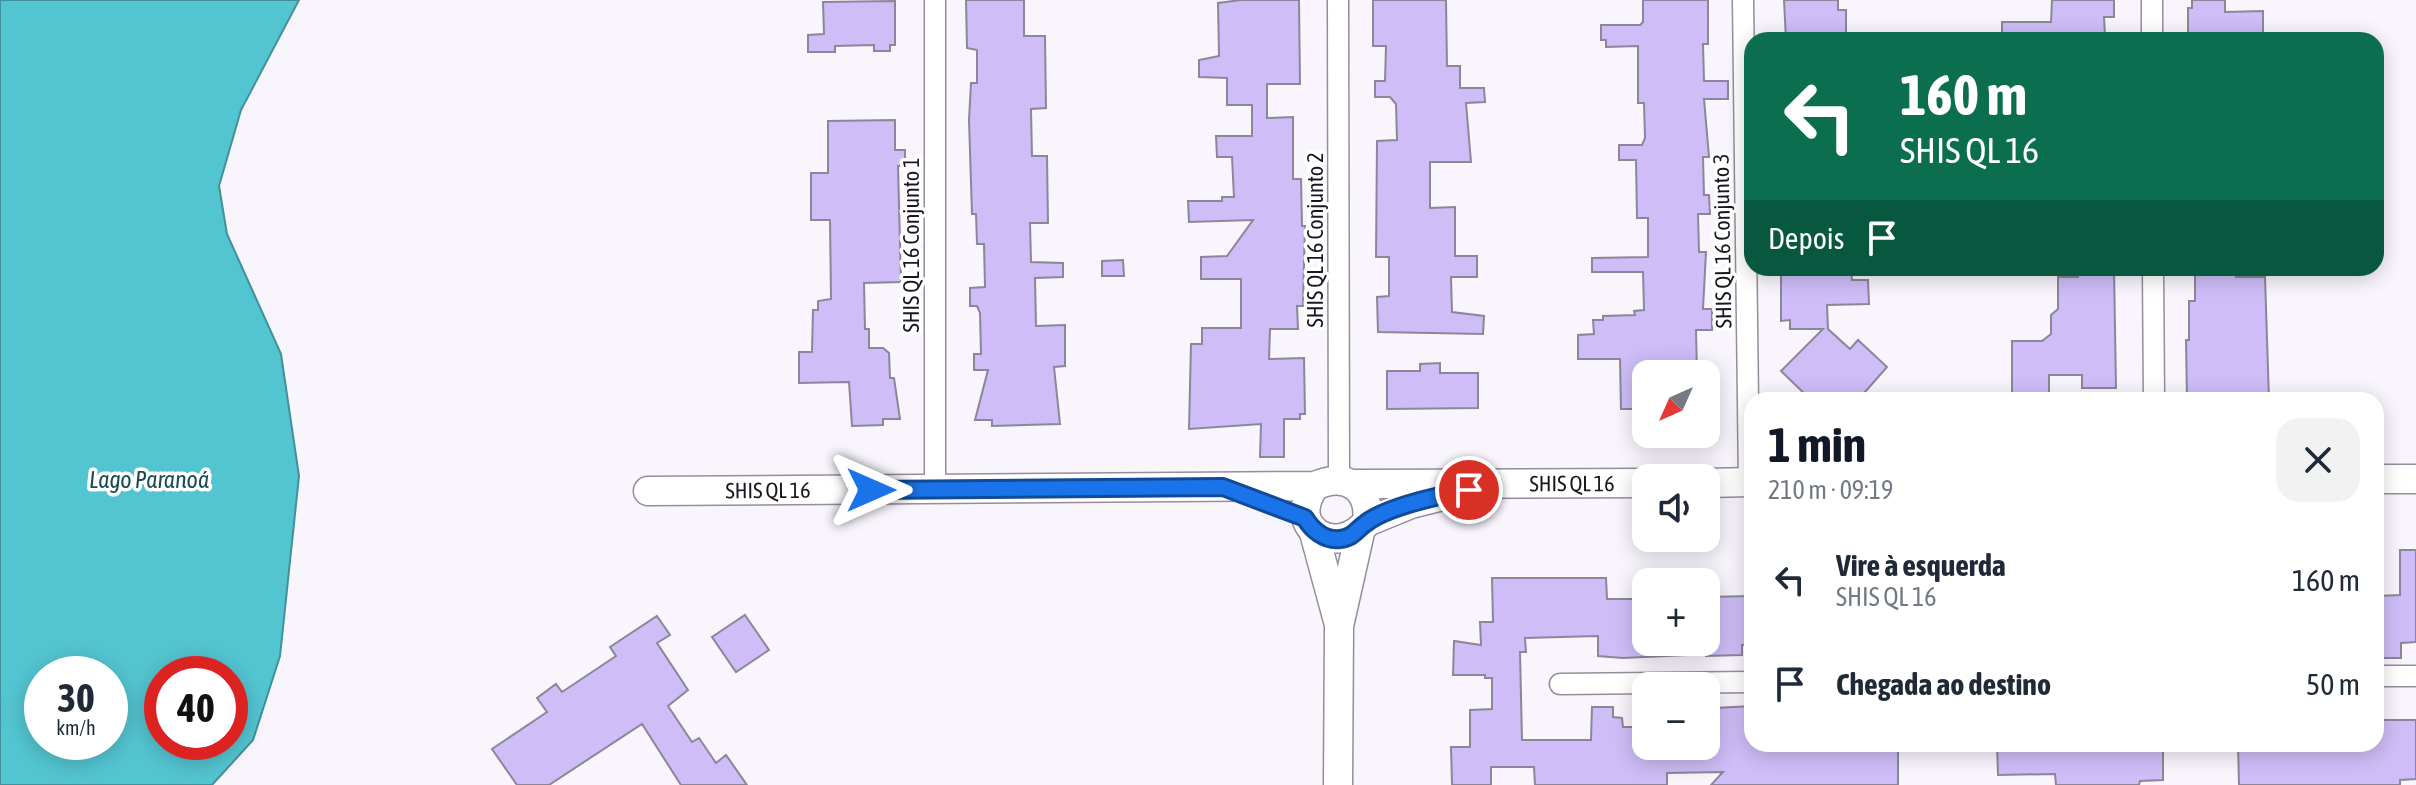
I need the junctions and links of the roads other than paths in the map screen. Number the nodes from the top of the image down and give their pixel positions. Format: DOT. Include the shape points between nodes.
graph roads {
  1 [pos="935,0"];
  2 [pos="1338,0"];
  3 [pos="1743,0"];
  4 [pos="2152,0"];
  5 [pos="2152,32"];
  6 [pos="1744,69"];
  7 [pos="1747,276"];
  8 [pos="2153,276"];
  9 [pos="1749,392"];
  10 [pos="2154,392"];
  11 [pos="2384,479"];
  12 [pos="2416,479"];
  13 [pos="1744,482"];
  14 [pos="1632,483"];
  15 [pos="1720,483"];
  16 [pos="1337,484"];
  17 [pos="1499,485"];
  18 [pos="1223,487"];
  19 [pos="935,490"];
  20 [pos="648,491"];
  21 [pos="1309,523"];
  22 [pos="1364,525"];
  23 [pos="1339,626"];
  24 [pos="2384,676"];
  25 [pos="2416,676"];
  26 [pos="1744,682"];
  27 [pos="1560,684"];
  28 [pos="1338,785"];
  1 -- 19 [label="street, SHIS QL 16 Conjunto 1"];
  2 -- 16 [label="street, SHIS QL 16 Conjunto 2"];
  3 -- 6 [label="street, SHIS QL 16 Conjunto 3"];
  4 -- 5 [label="street"];
  7 -- 9 [label="street, SHIS QL 16 Conjunto 3"];
  8 -- 10 [label="street"];
  11 -- 12 [label="street"];
  13 -- 15 [label="street"];
  14 -- 17 [label="street, SHIS QL 16"];
  16 -- 17 [label="street, SHIS QL 16"];
  16 -- 18 [label="street, SHIS QL 16"];
  16 -- 21 [label="street" via="1307,497"];
  16 -- 22 [label="street" via="1368,501"];
  17 -- 22 [label="street, SHIS QL 16" via="1429,499"];
  18 -- 19 [label="street, SHIS QL 16"];
  18 -- 21 [label="street, SHIS QL 16"];
  19 -- 20 [label="street, SHIS QL 16"];
  21 -- 22 [label="street" via="1334,539 1351,537"];
  21 -- 23 [label="street"];
  22 -- 23 [label="street"];
  23 -- 28 [label="street"];
  24 -- 25 [label="street"];
  26 -- 27 [label="street"];
}
